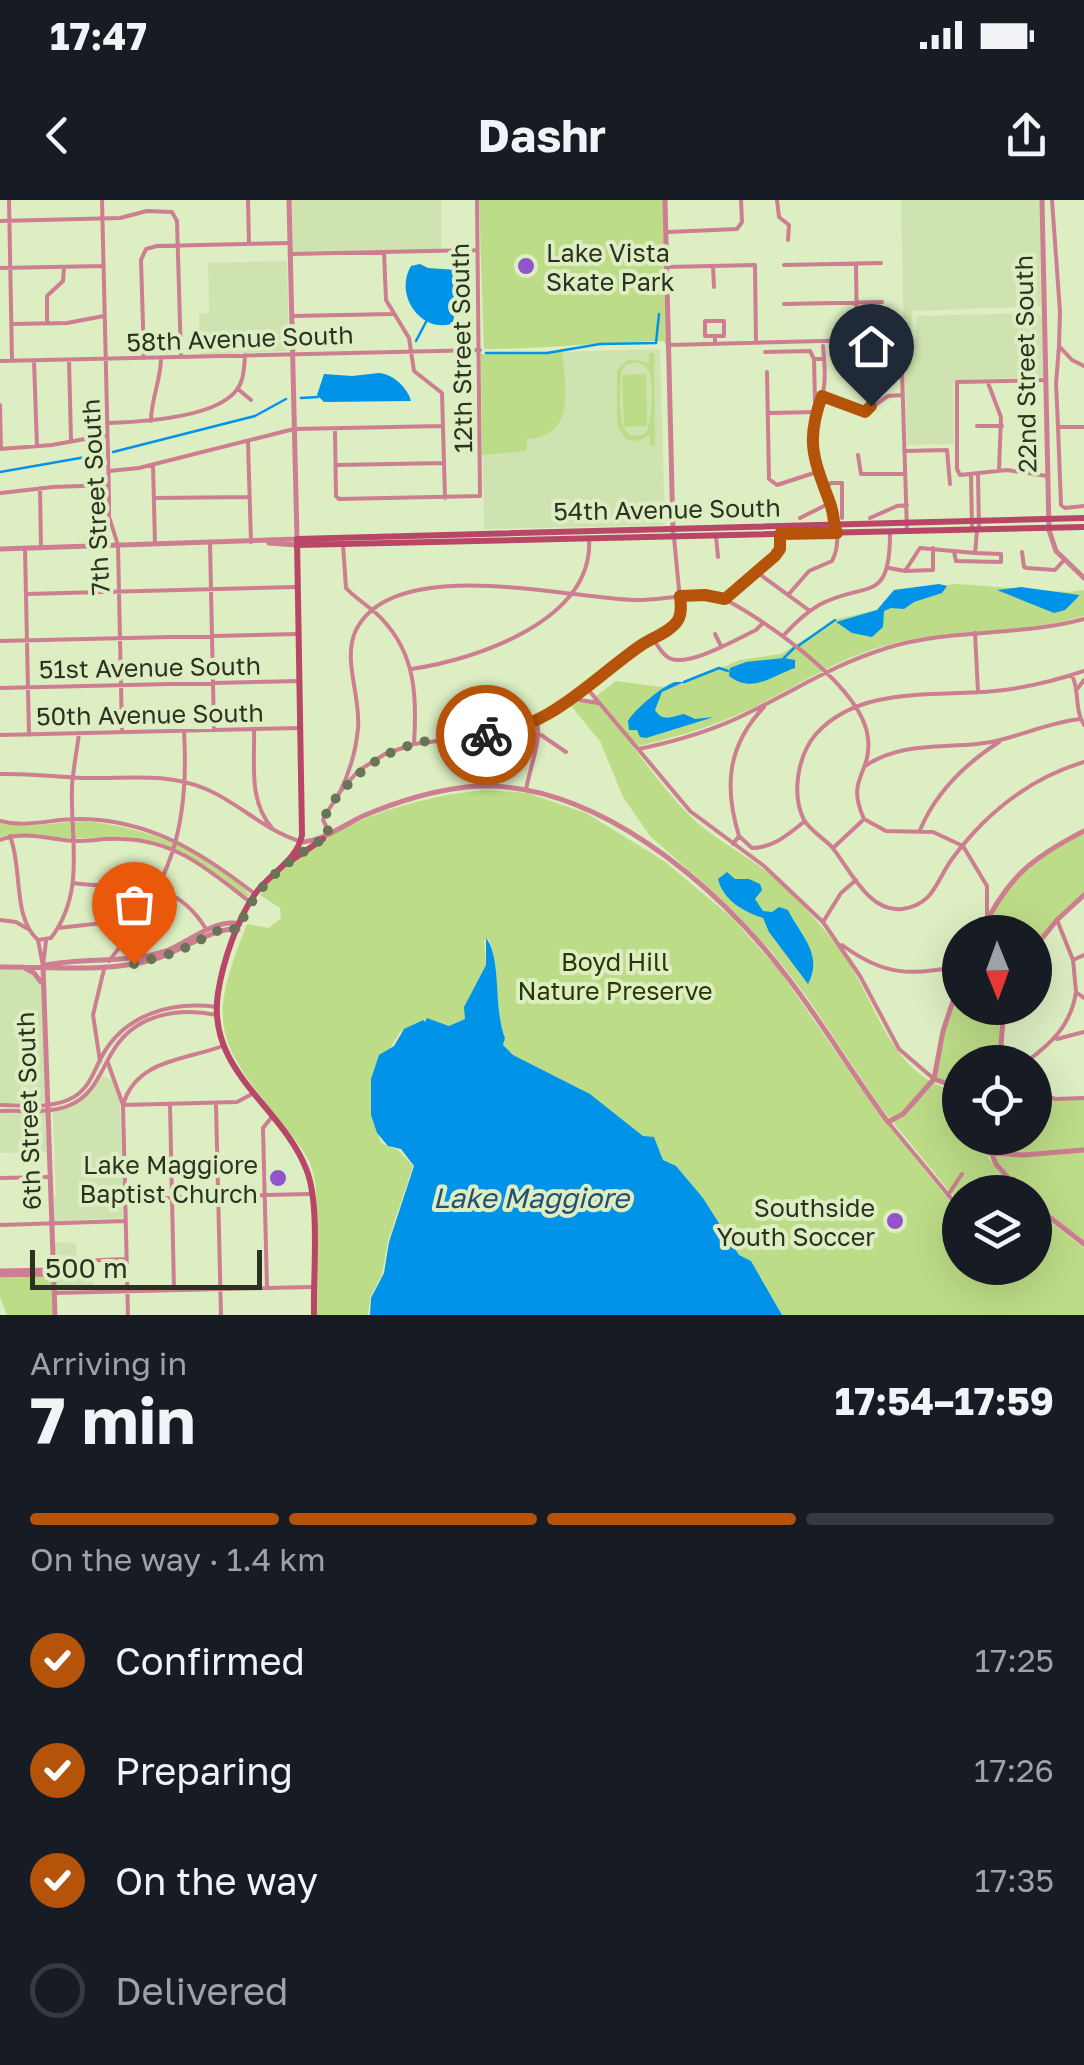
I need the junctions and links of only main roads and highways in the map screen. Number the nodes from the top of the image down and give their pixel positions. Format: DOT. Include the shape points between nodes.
graph roads {
  1 [pos="1084,518"];
  2 [pos="1048,524"];
  3 [pos="1084,526"];
  4 [pos="907,527"];
  5 [pos="835,529"];
  6 [pos="673,534"];
  7 [pos="326,837"];
  8 [pos="282,866"];
  9 [pos="314,1315"];
  1 -- 2 [label="main road, 54th Avenue South"];
  2 -- 3 [label="main road, 54th Avenue South"];
  2 -- 4 [label="main road, 54th Avenue South"];
  4 -- 5 [label="main road, 54th Avenue South"];
  4 -- 5 [label="main road, 54th Avenue South"];
  5 -- 6 [label="main road, 54th Avenue South"];
  5 -- 6 [label="main road, 54th Avenue South"];
  6 -- 8 [label="main road, 54th Avenue South" via="297,542 301,842"];
  7 -- 8 [label="main road"];
  8 -- 9 [label="main road" via="252,898 220,984 217,1011 222,1046 234,1069 300,1155 312,1194"];
}
